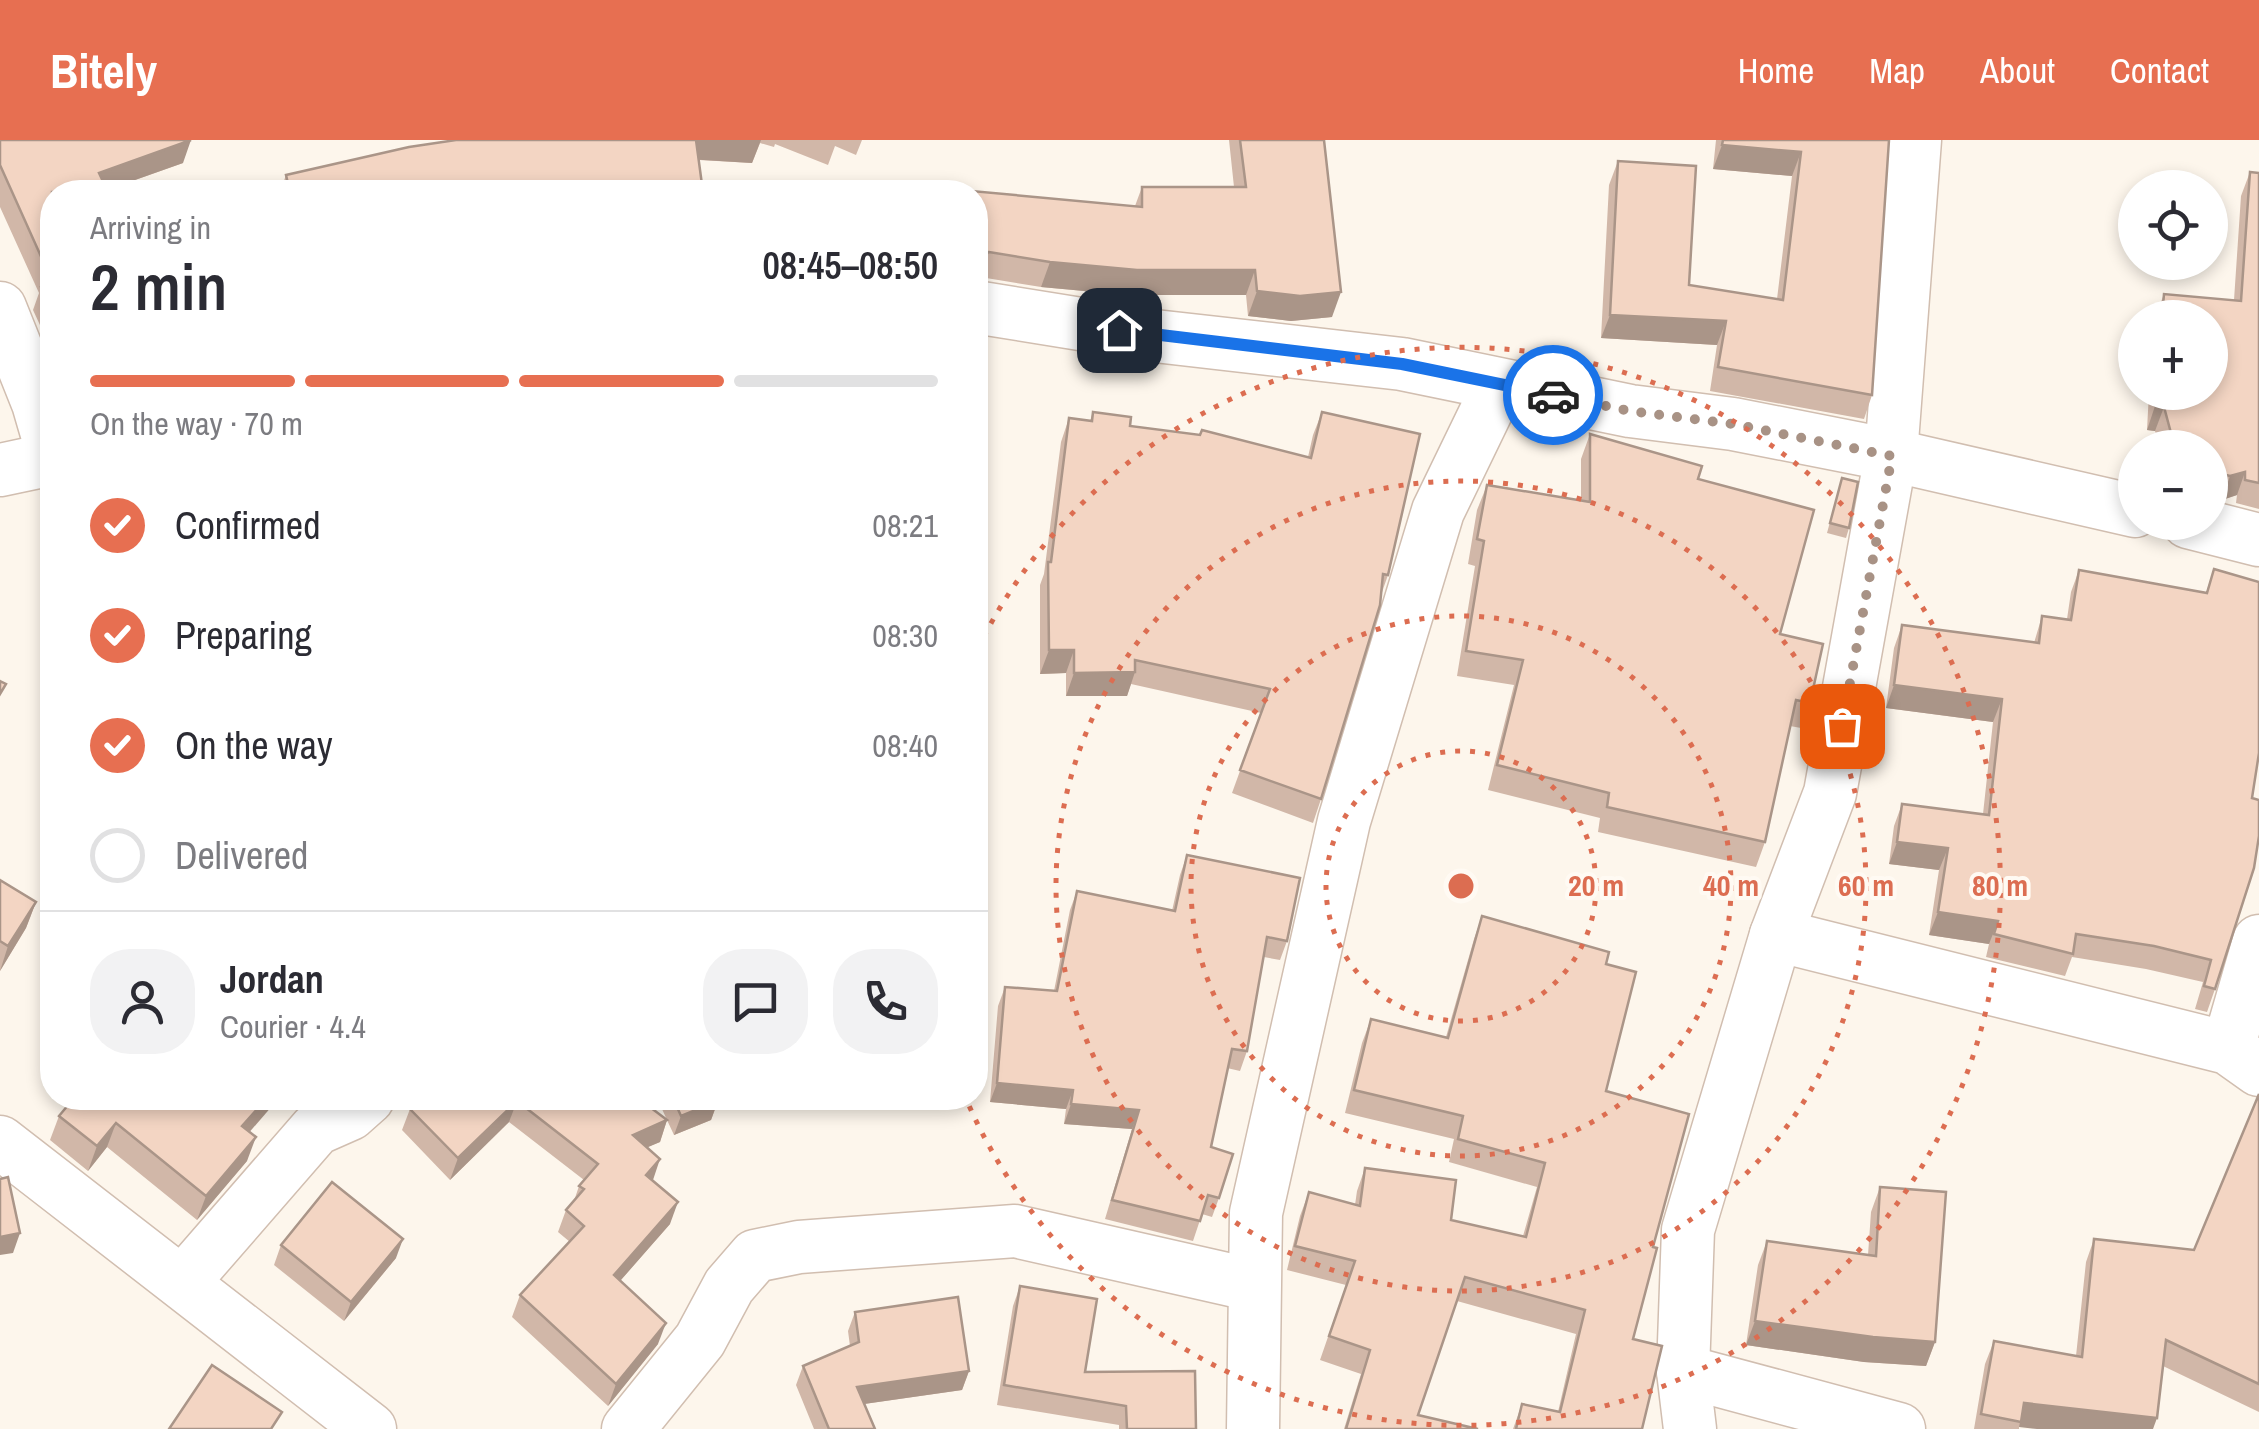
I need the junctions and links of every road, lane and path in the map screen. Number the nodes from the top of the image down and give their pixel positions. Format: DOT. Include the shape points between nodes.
graph roads {
  1 [pos="1915,140"];
  2 [pos="0,308"];
  3 [pos="988,308"];
  4 [pos="1499,384"];
  5 [pos="40,410"];
  6 [pos="1892,456"];
  7 [pos="40,462"];
  8 [pos="0,470"];
  9 [pos="2118,506"];
  10 [pos="2228,532"];
  11 [pos="2259,540"];
  12 [pos="1776,935"];
  13 [pos="2259,942"];
  14 [pos="2244,1059"];
  15 [pos="354,1110"];
  16 [pos="0,1142"];
  17 [pos="183,1282"];
  18 [pos="1254,1285"];
  19 [pos="1683,1371"];
  20 [pos="370,1429"];
  21 [pos="628,1429"];
  22 [pos="1253,1429"];
  23 [pos="1690,1429"];
  24 [pos="1899,1429"];
  1 -- 6 [label="street"];
  2 -- 5 [label="street"];
  3 -- 4 [label="street" via="1155,336 1402,364"];
  4 -- 6 [label="street"];
  4 -- 18 [label="street" via="1438,511 1344,821 1256,1213"];
  6 -- 9 [label="street"];
  6 -- 12 [label="street" via="1830,793"];
  7 -- 8 [label="street"];
  10 -- 11 [label="street"];
  12 -- 14 [label="street"];
  12 -- 19 [label="street" via="1688,1230"];
  13 -- 14 [label="street"];
  15 -- 17 [label="street" via="316,1129"];
  16 -- 17 [label="street"];
  17 -- 20 [label="street"];
  18 -- 21 [label="street" via="1015,1231 754,1256 700,1340"];
  18 -- 22 [label="street"];
  19 -- 23 [label="street"];
  19 -- 24 [label="street"];
}
